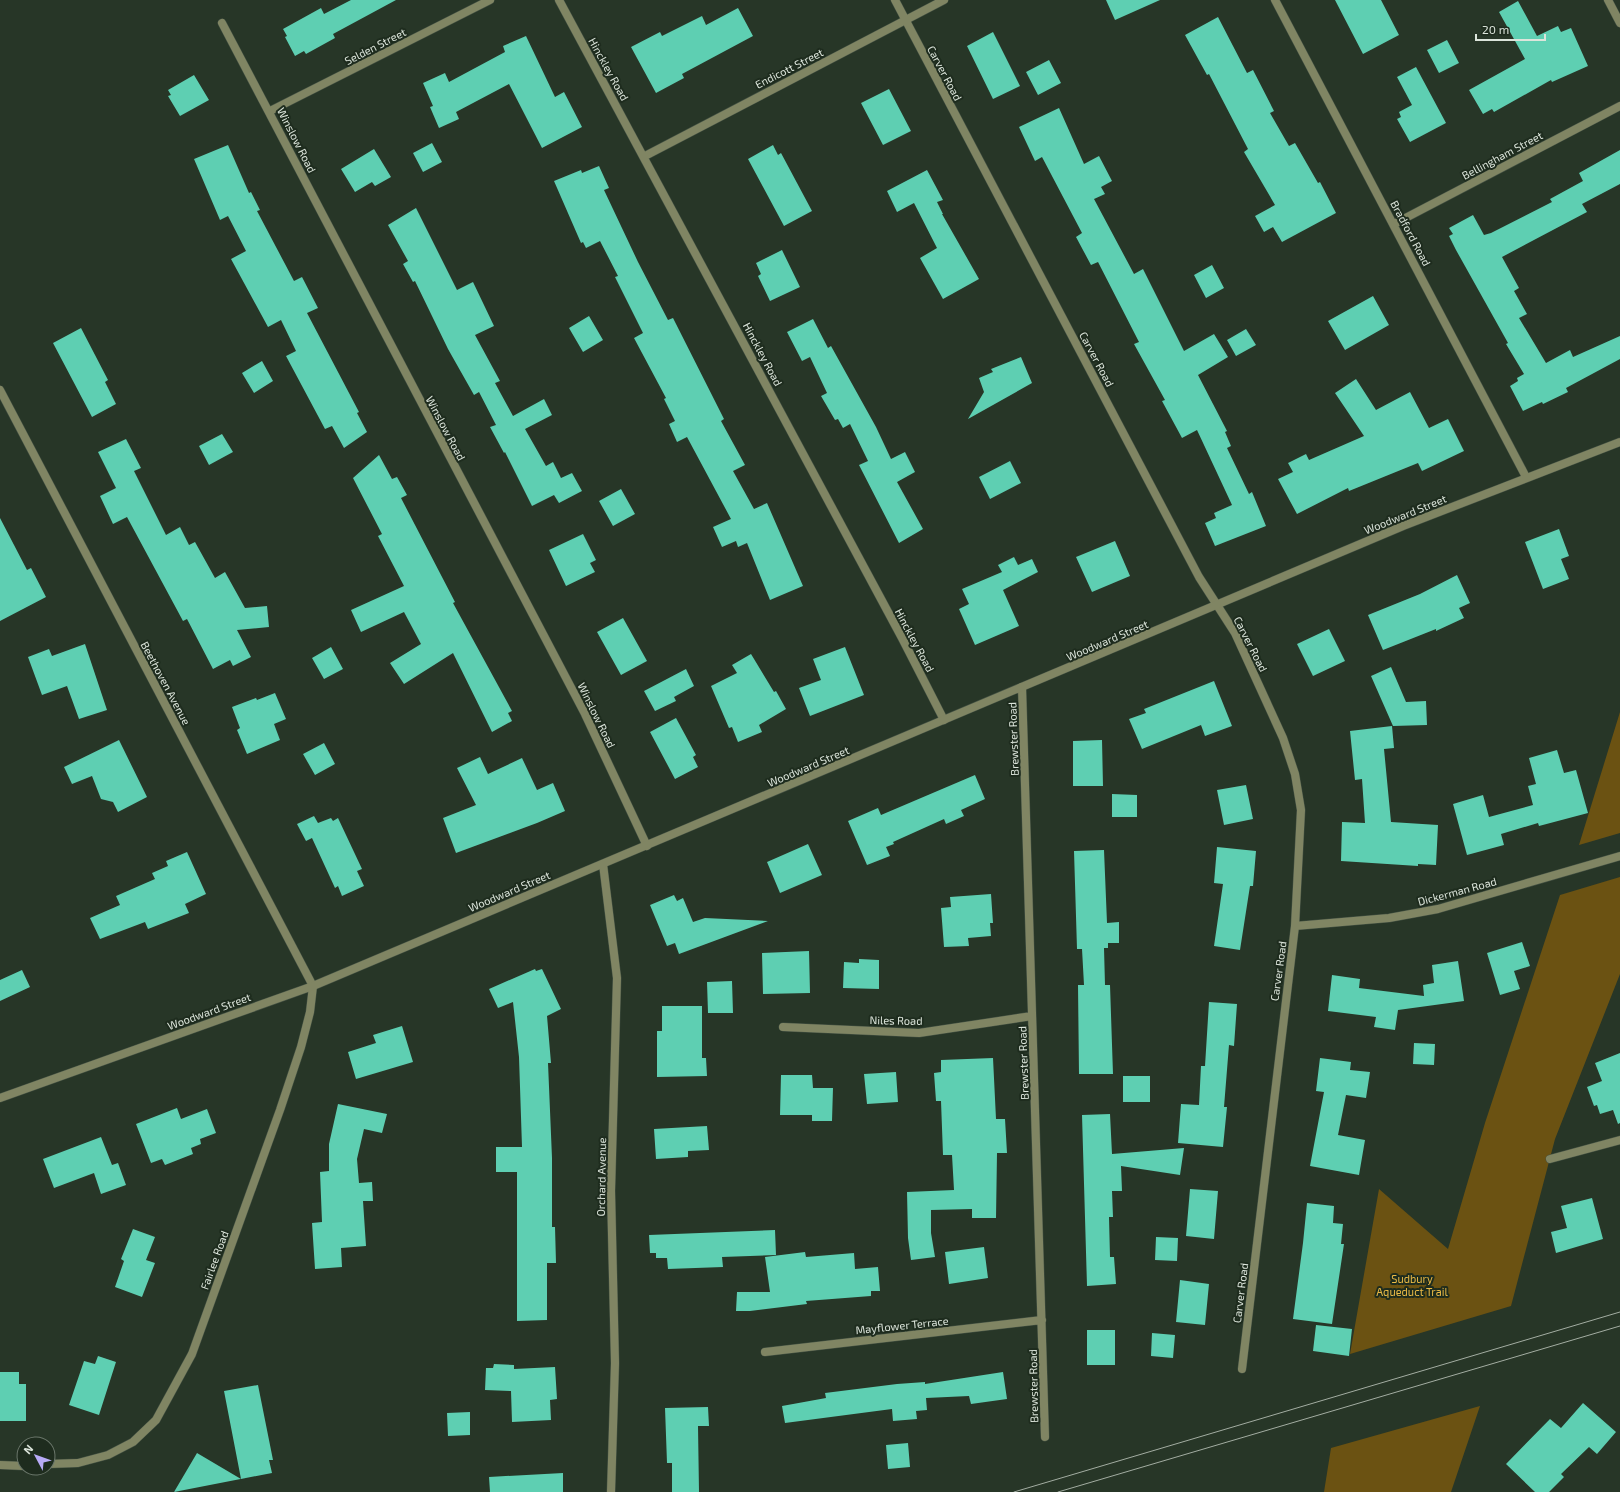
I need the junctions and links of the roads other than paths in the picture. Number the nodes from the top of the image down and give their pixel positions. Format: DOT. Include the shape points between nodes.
graph roads {
  1 [pos="490,0"];
  2 [pos="559,0"];
  3 [pos="895,0"];
  4 [pos="944,0"];
  5 [pos="1275,0"];
  6 [pos="1608,0"];
  7 [pos="905,20"];
  8 [pos="222,23"];
  9 [pos="1620,23"];
  10 [pos="1620,106"];
  11 [pos="270,111"];
  12 [pos="645,156"];
  13 [pos="1394,224"];
  14 [pos="0,390"];
  15 [pos="1620,442"];
  16 [pos="1526,477"];
  17 [pos="1218,605"];
  18 [pos="1022,687"];
  19 [pos="944,720"];
  20 [pos="647,846"];
  21 [pos="1620,856"];
  22 [pos="603,864"];
  23 [pos="1296,926"];
  24 [pos="313,986"];
  25 [pos="1032,1016"];
  26 [pos="783,1027"];
  27 [pos="0,1098"];
  28 [pos="1620,1140"];
  29 [pos="1550,1159"];
  30 [pos="1042,1320"];
  31 [pos="765,1352"];
  32 [pos="1242,1369"];
  33 [pos="1044,1437"];
  34 [pos="56,1464"];
  35 [pos="0,1465"];
  36 [pos="16,1466"];
  37 [pos="611,1492"];
  1 -- 11 [label="street, Selden Street"];
  2 -- 12 [label="street, Hinckley Road"];
  3 -- 7 [label="street, Carver Road"];
  4 -- 7 [label="street, Endicott Street"];
  5 -- 13 [label="street, Bradford Road"];
  6 -- 9 [label="street"];
  7 -- 12 [label="street, Endicott Street"];
  7 -- 17 [label="street, Carver Road" via="1199,577"];
  8 -- 11 [label="street, Winslow Road"];
  10 -- 13 [label="street, Bellingham Street"];
  11 -- 20 [label="street, Winslow Road" via="585,714"];
  12 -- 19 [label="street, Hinckley Road"];
  13 -- 16 [label="street, Bradford Road"];
  14 -- 24 [label="street, Beethoven Avenue"];
  15 -- 16 [label="street, Woodward Street"];
  16 -- 17 [label="street, Woodward Street"];
  17 -- 18 [label="street, Woodward Street"];
  17 -- 23 [label="street, Carver Road" via="1235,633 1283,738 1295,774 1301,810"];
  18 -- 19 [label="street, Woodward Street"];
  18 -- 25 [label="street, Brewster Road"];
  19 -- 20 [label="street, Woodward Street"];
  20 -- 22 [label="street, Woodward Street"];
  21 -- 23 [label="street, Dickerman Road" via="1438,909 1389,918"];
  22 -- 24 [label="street, Woodward Street"];
  22 -- 37 [label="street, Orchard Avenue" via="617,978 611,1191 616,1363"];
  23 -- 32 [label="street, Carver Road"];
  24 -- 27 [label="street, Woodward Street"];
  24 -- 34 [label="street, Fairlee Road" via="310,1012 301,1047 192,1354 156,1420 134,1442 108,1456 78,1463"];
  25 -- 26 [label="street, Niles Road" via="919,1033"];
  25 -- 30 [label="street, Brewster Road"];
  28 -- 29 [label="street"];
  30 -- 31 [label="street, Mayflower Terrace"];
  30 -- 33 [label="street, Brewster Road"];
  35 -- 36 [label="street"];
}
